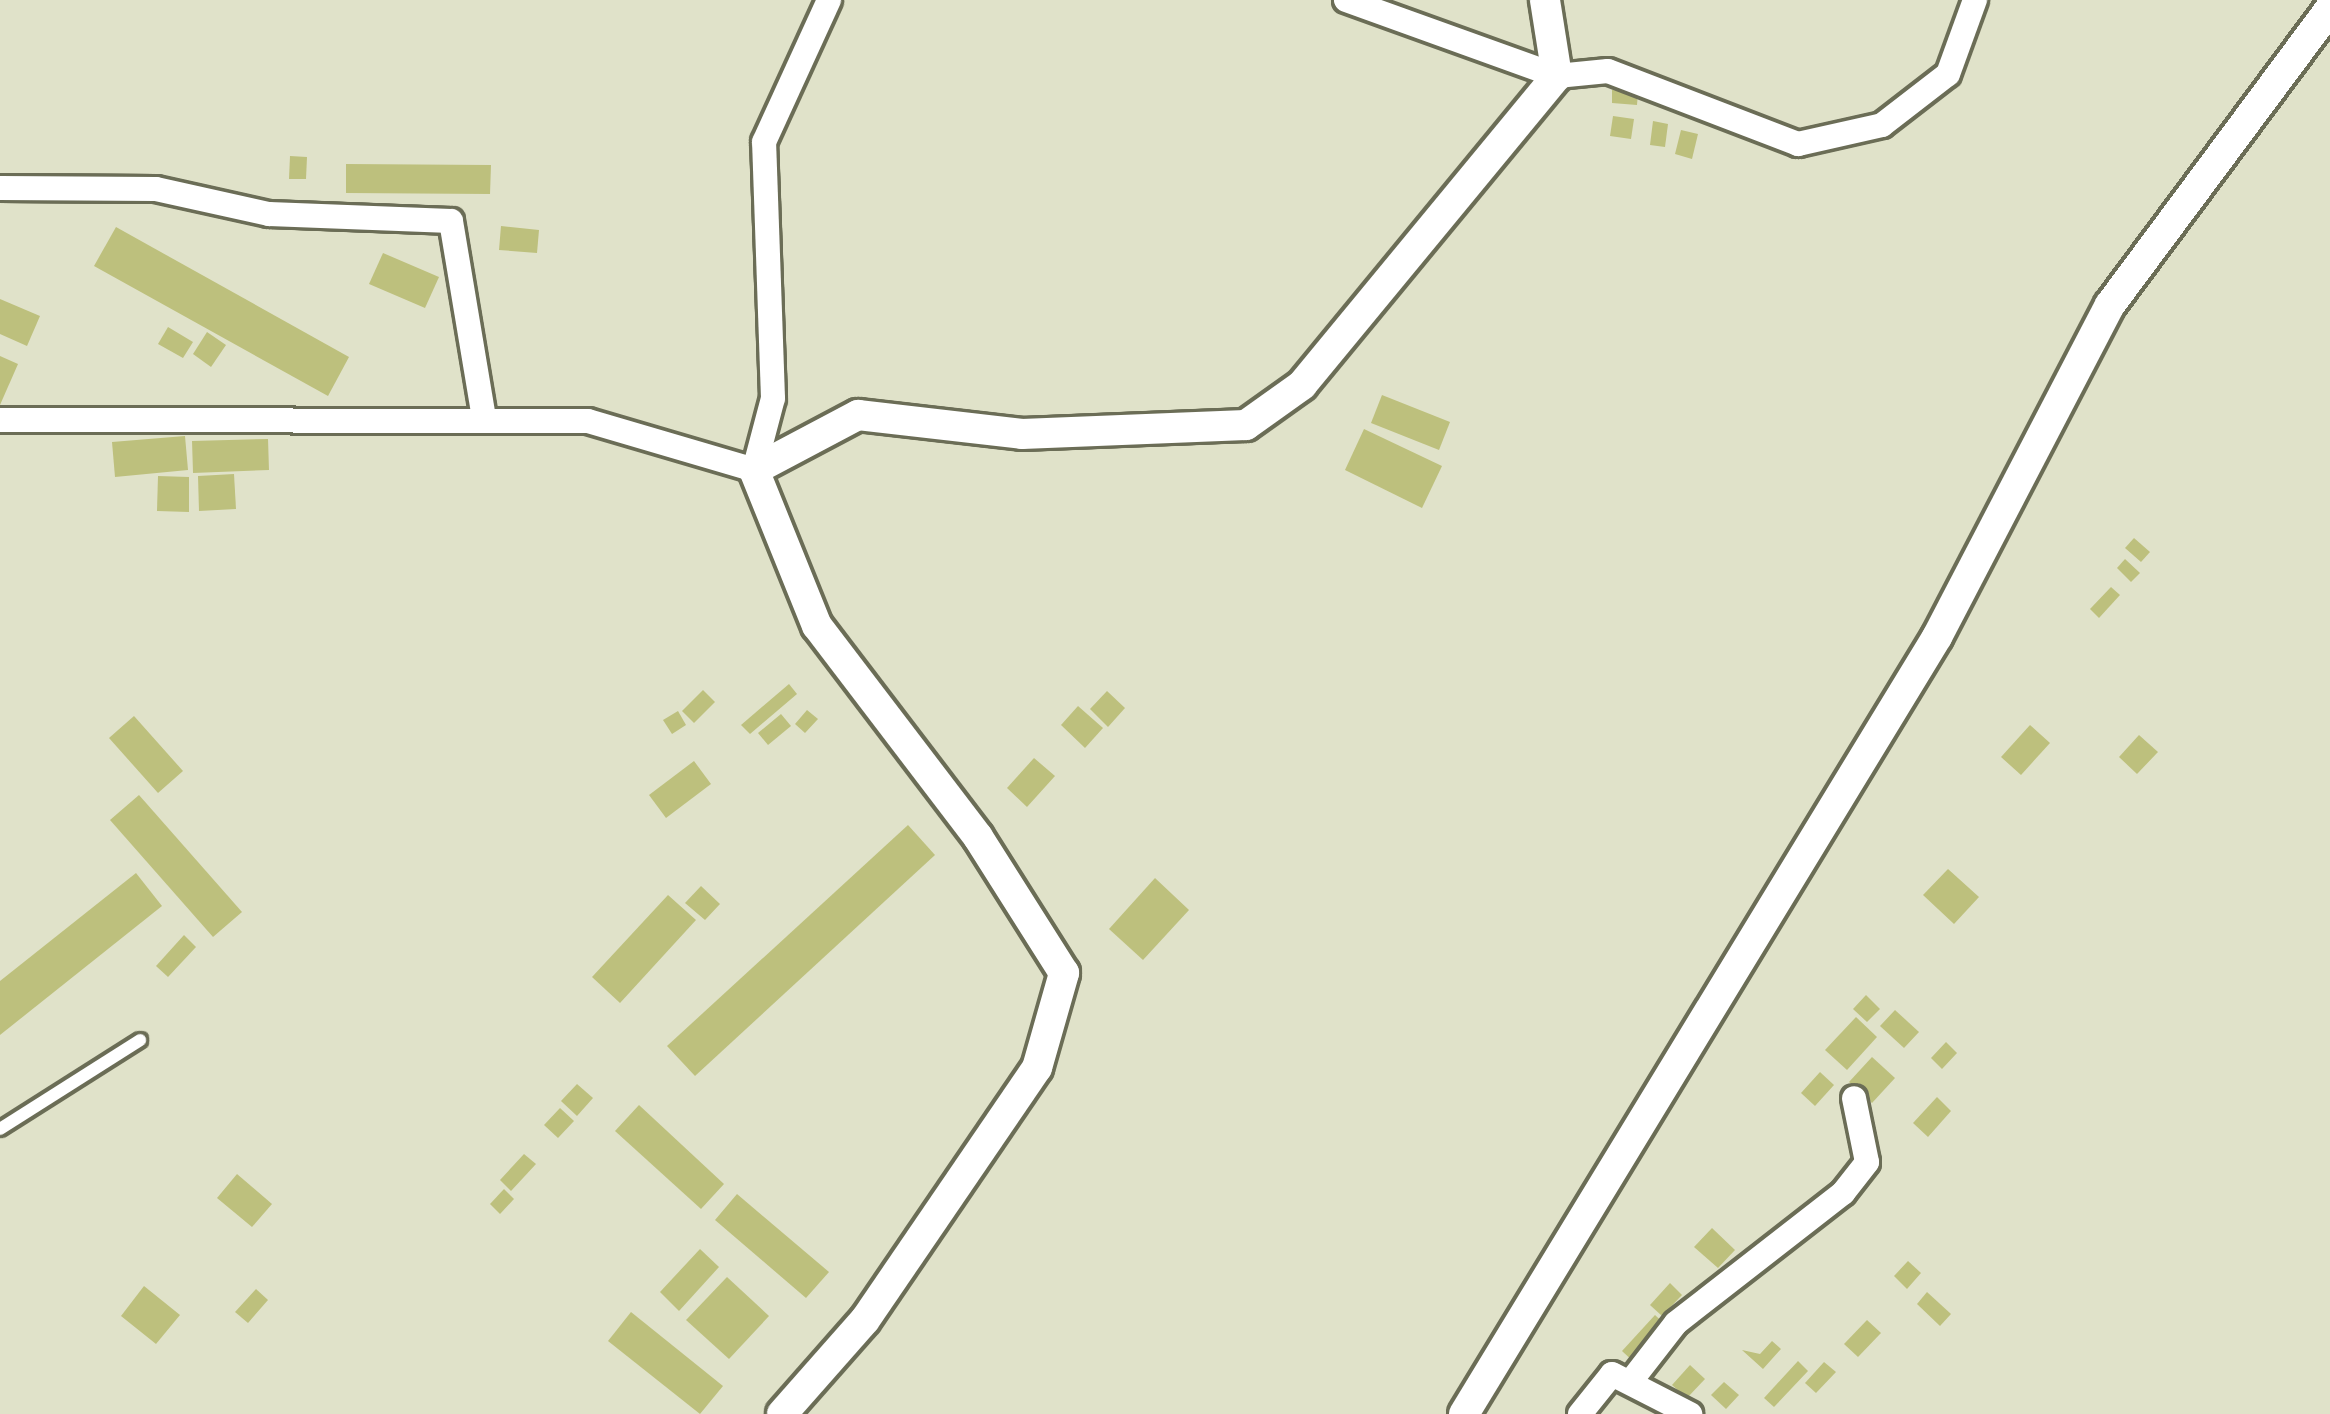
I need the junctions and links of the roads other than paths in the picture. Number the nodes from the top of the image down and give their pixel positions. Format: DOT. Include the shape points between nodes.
graph roads {
  1 [pos="829,0"];
  2 [pos="1346,0"];
  3 [pos="1545,0"];
  4 [pos="1975,0"];
  5 [pos="2330,9"];
  6 [pos="1557,76"];
  7 [pos="0,188"];
  8 [pos="484,419"];
  9 [pos="0,420"];
  10 [pos="754,470"];
  11 [pos="140,1040"];
  12 [pos="1854,1097"];
  13 [pos="0,1129"];
  14 [pos="1631,1381"];
  15 [pos="782,1414"];
  16 [pos="1464,1414"];
  17 [pos="1580,1414"];
  18 [pos="1690,1414"];
  1 -- 10 [label="street" via="764,142 773,398"];
  2 -- 6 [label="street"];
  3 -- 6 [label="street"];
  4 -- 6 [label="street" via="1948,74 1882,125 1798,144 1608,71"];
  5 -- 16 [label="street" via="2110,305 1937,637"];
  6 -- 10 [label="street" via="1302,385 1246,425 1022,434 858,415"];
  7 -- 8 [label="street" via="156,189 269,214 451,221"];
  8 -- 9 [label="street"];
  8 -- 10 [label="street" via="589,421"];
  10 -- 15 [label="street" via="817,626 978,837 1064,973 1036,1068 865,1319"];
  11 -- 13 [label="lane"];
  12 -- 14 [label="street" via="1867,1162 1844,1193 1676,1324"];
  14 -- 17 [label="street" via="1612,1374"];
  14 -- 18 [label="street"];
}
